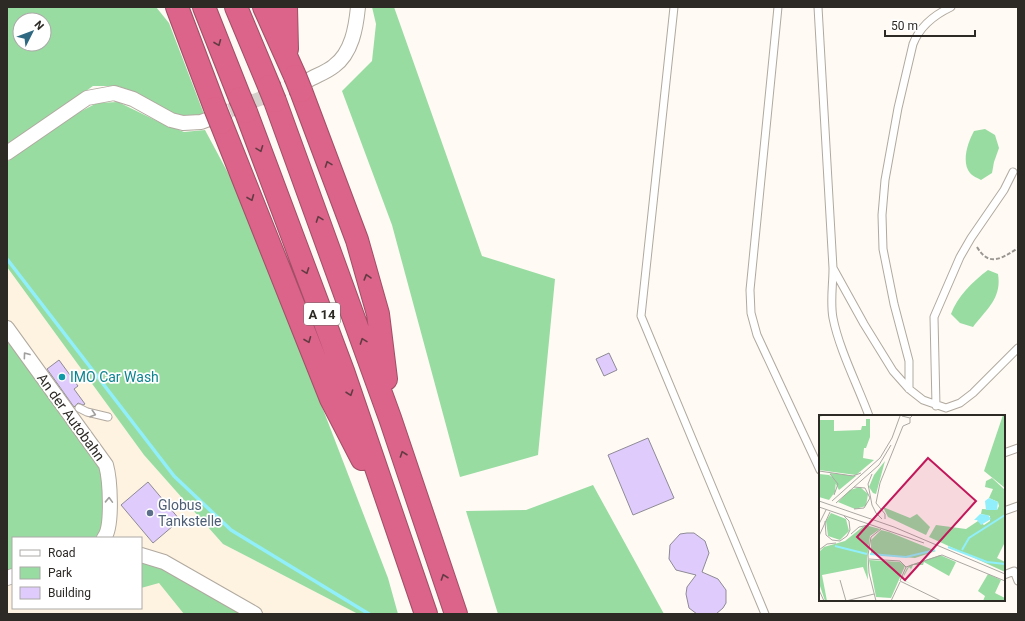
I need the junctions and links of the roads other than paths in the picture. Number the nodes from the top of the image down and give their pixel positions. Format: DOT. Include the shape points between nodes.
graph roads {
  1 [pos="166,7"];
  2 [pos="177,7"];
  3 [pos="204,7"];
  4 [pos="236,7"];
  5 [pos="264,7"];
  6 [pos="286,7"];
  7 [pos="358,7"];
  8 [pos="674,7"];
  9 [pos="778,7"];
  10 [pos="818,7"];
  11 [pos="951,7"];
  12 [pos="192,47"];
  13 [pos="298,78"];
  14 [pos="215,116"];
  15 [pos="7,153"];
  16 [pos="1013,172"];
  17 [pos="834,268"];
  18 [pos="7,328"];
  19 [pos="1018,348"];
  20 [pos="909,389"];
  21 [pos="936,406"];
  22 [pos="79,408"];
  23 [pos="946,408"];
  24 [pos="869,415"];
  25 [pos="946,415"];
  26 [pos="108,417"];
  27 [pos="390,418"];
  28 [pos="1018,448"];
  29 [pos="1005,453"];
  30 [pos="819,468"];
  31 [pos="1018,506"];
  32 [pos="1005,511"];
  33 [pos="394,516"];
  34 [pos="104,537"];
  35 [pos="142,555"];
  36 [pos="1005,575"];
  37 [pos="1017,578"];
  38 [pos="255,614"];
  39 [pos="426,614"];
  40 [pos="456,614"];
  41 [pos="765,614"];
  1 -- 12 [label="highway"];
  2 -- 12 [label="highway"];
  3 -- 33 [label="highway, A 14, one-way" via="289,223"];
  27 -- 4 [label="highway, A 14, one-way" via="272,94"];
  5 -- 13 [label="highway"];
  6 -- 13 [label="highway" via="286,42"];
  7 -- 13 [label="street" via="356,28 348,48 335,66"];
  8 -- 41 [label="lane" via="641,316"];
  9 -- 30 [label="lane" via="750,290 751,313 757,334"];
  10 -- 17 [label="lane"];
  11 -- 20 [label="lane" via="923,26 913,44 885,180 883,249 909,361"];
  12 -- 14 [label="highway"];
  27 -- 13 [label="highway, one-way" via="378,314 356,240"];
  14 -- 15 [label="street" via="201,122 172,120 133,99 114,93 87,98"];
  14 -- 33 [label="highway, one-way" via="331,399"];
  16 -- 21 [label="lane" via="1004,190 971,238 941,296 934,316"];
  17 -- 20 [label="lane" via="893,371"];
  17 -- 24 [label="lane" via="833,318"];
  34 -- 18 [label="street, An der Autobahn, one-way" via="109,524 110,478 106,465"];
  19 -- 23 [label="lane" via="960,403"];
  20 -- 21 [label="lane" via="922,400"];
  21 -- 23 [label="lane"];
  22 -- 26 [label="lane, one-way"];
  23 -- 25 [label="lane"];
  40 -- 27 [label="highway, A 14, one-way"];
  28 -- 29 [label="lane"];
  31 -- 32 [label="lane"];
  33 -- 39 [label="highway, A 14"];
  35 -- 38 [label="street" via="164,562"];
  36 -- 37 [label="lane" via="1014,571"];
}
